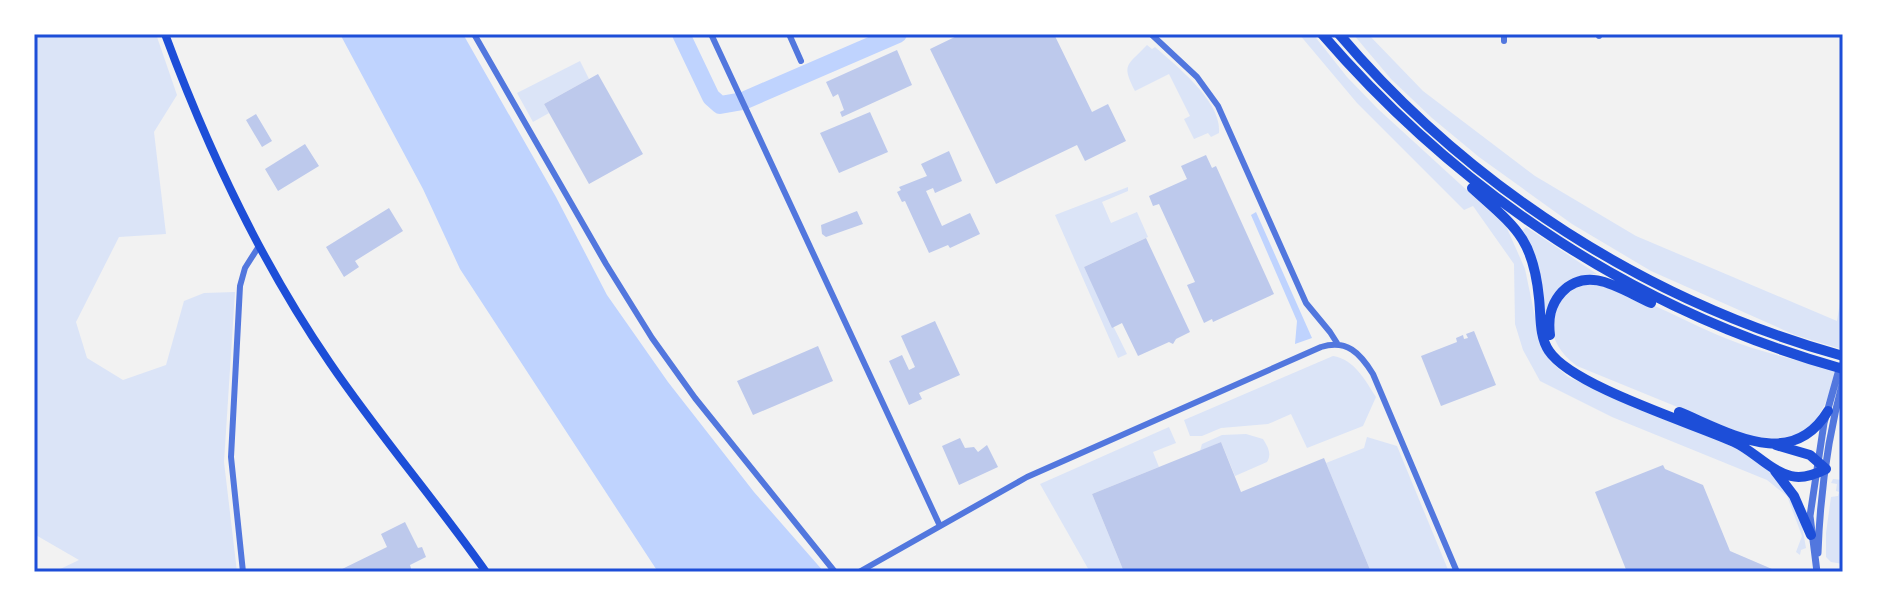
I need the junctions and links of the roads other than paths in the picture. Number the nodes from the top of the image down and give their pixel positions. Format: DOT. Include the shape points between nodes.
graph roads {
  1 [pos="165,34"];
  2 [pos="474,34"];
  3 [pos="711,34"];
  4 [pos="789,34"];
  5 [pos="1151,34"];
  6 [pos="1322,34"];
  7 [pos="1339,34"];
  8 [pos="801,61"];
  9 [pos="1432,146"];
  10 [pos="259,246"];
  11 [pos="1706,321"];
  12 [pos="1337,343"];
  13 [pos="1843,356"];
  14 [pos="1843,369"];
  15 [pos="1843,381"];
  16 [pos="1828,411"];
  17 [pos="1776,445"];
  18 [pos="1768,464"];
  19 [pos="1820,468"];
  20 [pos="940,526"];
  21 [pos="1811,535"];
  22 [pos="1817,571"];
  23 [pos="243,572"];
  24 [pos="486,572"];
  25 [pos="835,572"];
  26 [pos="859,572"];
  27 [pos="1457,572"];
  1 -- 10 [label="main road" via="200,124"];
  2 -- 25 [label="street" via="647,332"];
  3 -- 20 [label="street"];
  4 -- 8 [label="street"];
  5 -- 12 [label="street" via="1212,97 1306,303"];
  6 -- 9 [label="highway"];
  7 -- 13 [label="highway" via="1452,147 1565,231 1668,290 1755,328"];
  9 -- 11 [label="highway" via="1558,242"];
  9 -- 18 [label="highway" via="1524,239 1535,270 1544,341 1560,364 1739,444"];
  10 -- 23 [label="street" via="240,286 231,444"];
  10 -- 24 [label="main road" via="340,378"];
  11 -- 14 [label="highway"];
  11 -- 17 [label="highway" via="1589,279 1561,294 1549,323 1557,352 1585,374"];
  12 -- 20 [label="street" via="1027,477"];
  12 -- 27 [label="street" via="1355,351 1373,374"];
  13 -- 16 [label="street"];
  15 -- 19 [label="street"];
  16 -- 17 [label="highway" via="1806,435"];
  16 -- 19 [label="street"];
  17 -- 19 [label="highway" via="1801,451"];
  18 -- 19 [label="highway" via="1795,477"];
  18 -- 21 [label="highway" via="1794,496"];
  19 -- 21 [label="street"];
  19 -- 22 [label="street"];
  20 -- 26 [label="street"];
  21 -- 22 [label="street"];
}
